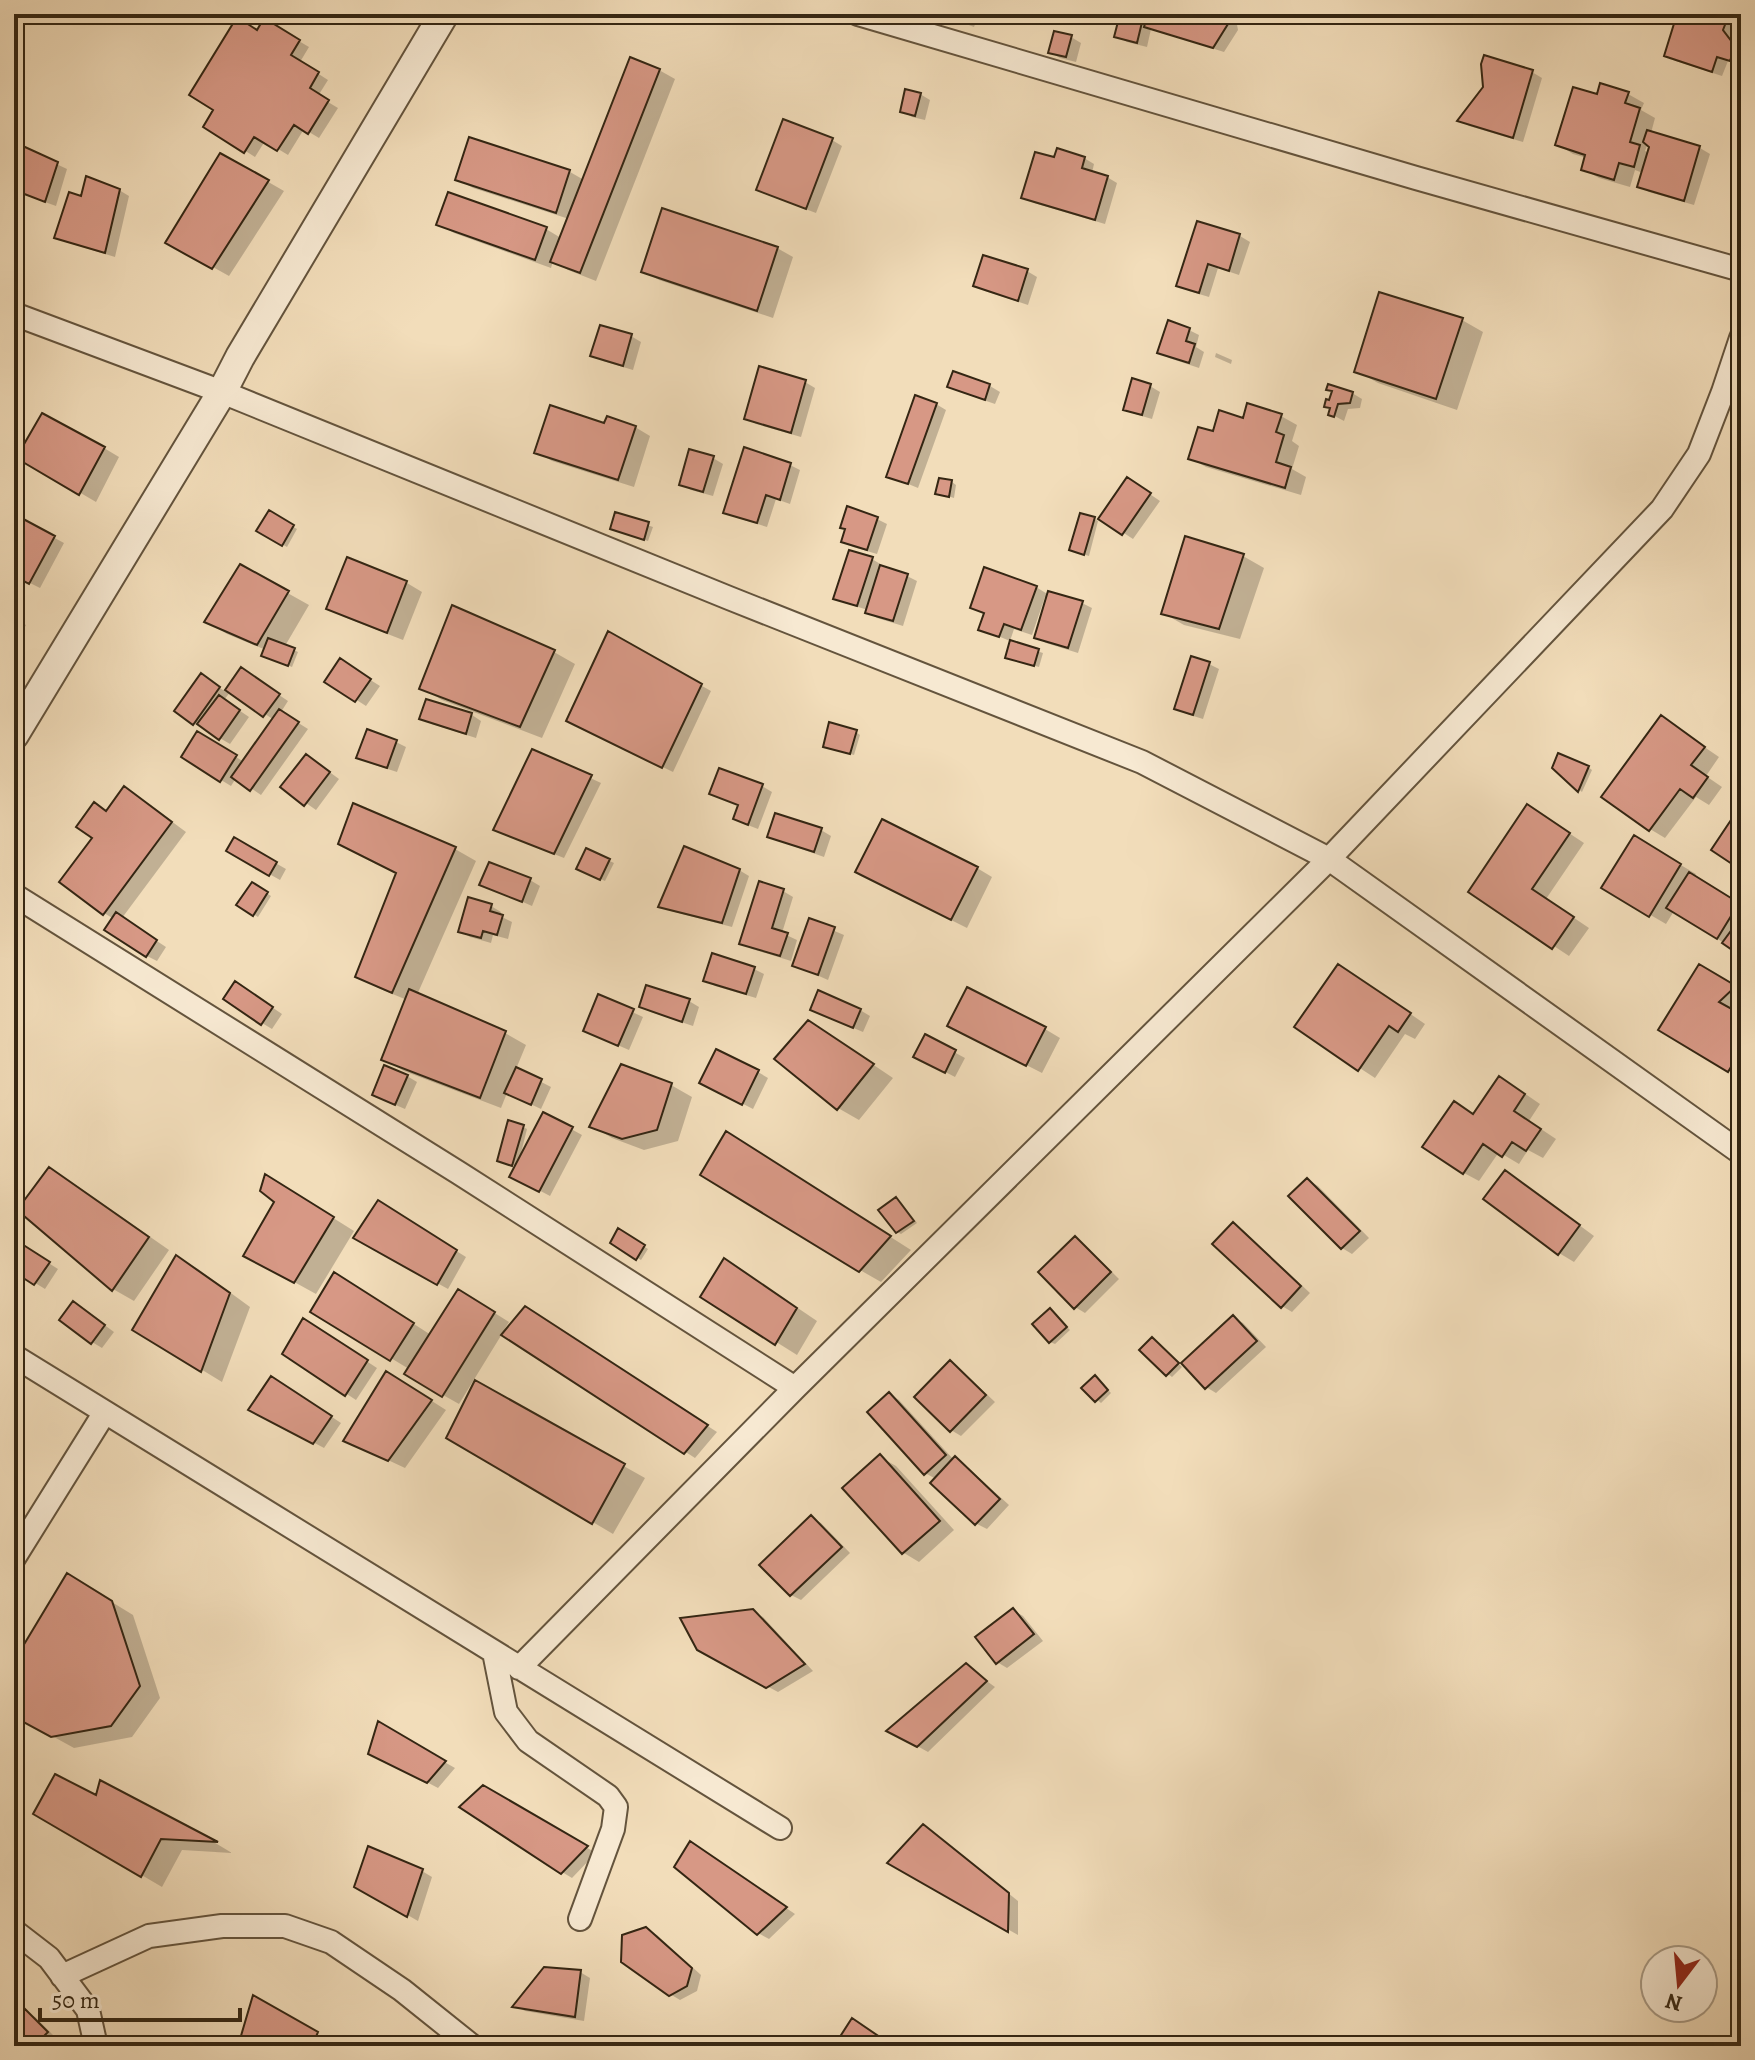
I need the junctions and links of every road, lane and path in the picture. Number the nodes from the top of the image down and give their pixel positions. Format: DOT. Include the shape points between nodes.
graph roads {
  1 [pos="444,14"];
  2 [pos="858,14"];
  3 [pos="1741,270"];
  4 [pos="14,314"];
  5 [pos="1741,338"];
  6 [pos="222,392"];
  7 [pos="14,735"];
  8 [pos="1329,859"];
  9 [pos="14,895"];
  10 [pos="1741,1153"];
  11 [pos="14,1356"];
  12 [pos="795,1388"];
  13 [pos="105,1412"];
  14 [pos="14,1558"];
  15 [pos="494,1652"];
  16 [pos="519,1668"];
  17 [pos="780,1828"];
  18 [pos="580,1919"];
  19 [pos="14,1931"];
  20 [pos="62,1976"];
  21 [pos="96,2046"];
  22 [pos="472,2046"];
  1 -- 6 [label="street"];
  2 -- 3 [label="street"];
  4 -- 6 [label="street"];
  5 -- 8 [label="street" via="1699,454 1662,509"];
  6 -- 7 [label="street"];
  6 -- 8 [label="street" via="1142,762"];
  8 -- 10 [label="street"];
  8 -- 12 [label="street"];
  9 -- 12 [label="street"];
  11 -- 13 [label="street"];
  12 -- 16 [label="street"];
  13 -- 14 [label="street"];
  13 -- 15 [label="street"];
  15 -- 16 [label="street"];
  15 -- 18 [label="street" via="506,1712 528,1741 616,1807"];
  16 -- 17 [label="street"];
  19 -- 20 [label="street" via="49,1958"];
  20 -- 21 [label="street" via="88,2010"];
  20 -- 22 [label="street" via="149,1936 222,1926 285,1926 331,1942"];
}
